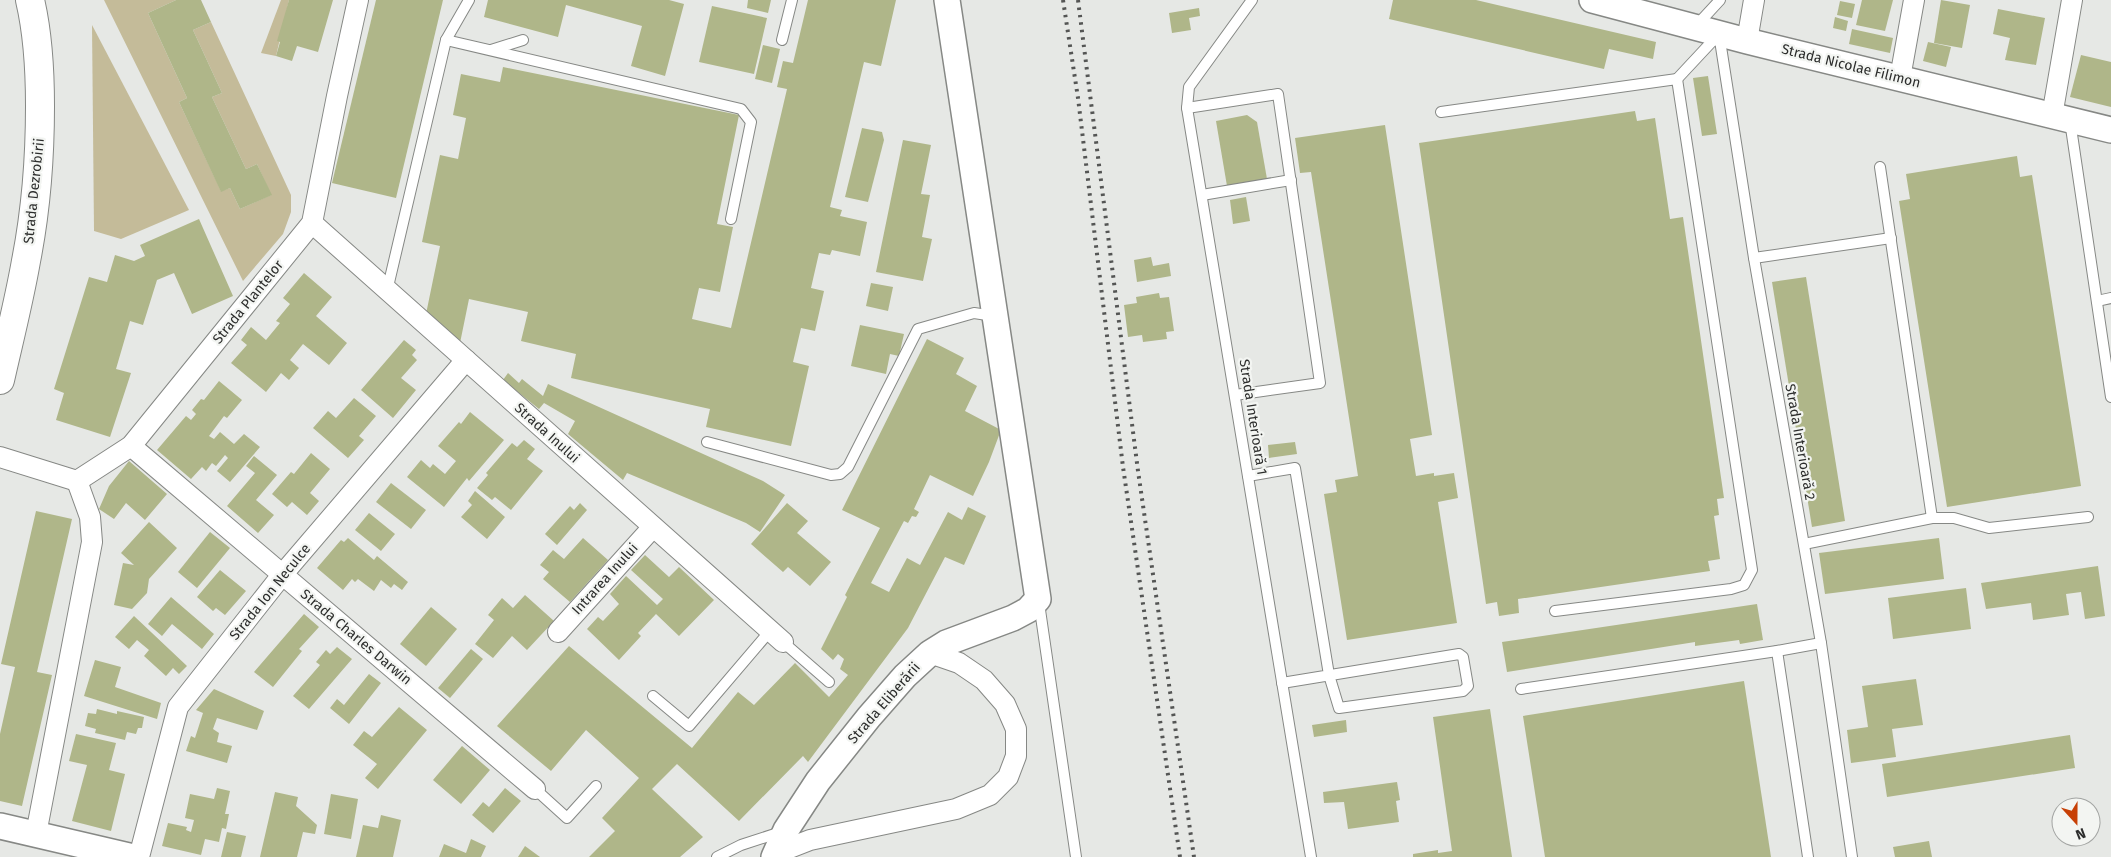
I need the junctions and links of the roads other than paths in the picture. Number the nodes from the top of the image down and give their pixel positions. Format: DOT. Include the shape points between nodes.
graph roads {
  1 [pos="30,0"];
  2 [pos="358,0"];
  3 [pos="469,0"];
  4 [pos="792,0"];
  5 [pos="947,0"];
  6 [pos="1252,0"];
  7 [pos="1592,0"];
  8 [pos="1720,0"];
  9 [pos="1754,0"];
  10 [pos="1914,0"];
  11 [pos="2072,0"];
  12 [pos="1708,30"];
  13 [pos="446,40"];
  14 [pos="523,40"];
  15 [pos="782,40"];
  16 [pos="1747,41"];
  17 [pos="489,50"];
  18 [pos="1900,78"];
  19 [pos="1677,79"];
  20 [pos="1187,108"];
  21 [pos="1441,112"];
  22 [pos="2061,118"];
  23 [pos="2111,130"];
  24 [pos="1880,167"];
  25 [pos="1291,180"];
  26 [pos="1202,195"];
  27 [pos="731,219"];
  28 [pos="312,223"];
  29 [pos="1891,238"];
  30 [pos="1754,258"];
  31 [pos="388,291"];
  32 [pos="2111,298"];
  33 [pos="2096,300"];
  34 [pos="995,316"];
  35 [pos="466,360"];
  36 [pos="0,380"];
  37 [pos="1235,395"];
  38 [pos="2111,397"];
  39 [pos="707,442"];
  40 [pos="131,446"];
  41 [pos="0,457"];
  42 [pos="1248,476"];
  43 [pos="77,481"];
  44 [pos="2088,517"];
  45 [pos="1932,518"];
  46 [pos="653,527"];
  47 [pos="1804,544"];
  48 [pos="282,575"];
  49 [pos="1038,599"];
  50 [pos="1554,611"];
  51 [pos="558,632"];
  52 [pos="777,636"];
  53 [pos="1821,643"];
  54 [pos="1777,651"];
  55 [pos="930,652"];
  56 [pos="1329,675"];
  57 [pos="829,682"];
  58 [pos="1282,683"];
  59 [pos="1520,689"];
  60 [pos="654,696"];
  61 [pos="596,786"];
  62 [pos="535,789"];
  63 [pos="0,826"];
  64 [pos="786,830"];
  65 [pos="36,834"];
  66 [pos="774,855"];
  67 [pos="133,857"];
  68 [pos="139,857"];
  69 [pos="717,857"];
  70 [pos="1076,857"];
  71 [pos="1311,857"];
  72 [pos="1808,857"];
  73 [pos="1852,857"];
  1 -- 36 [label="main road, Strada Dezrobirii" via="40,80 35,205"];
  2 -- 28 [label="street, Strada Plantelor"];
  3 -- 13 [label="lane"];
  4 -- 15 [label="lane"];
  5 -- 34 [label="street"];
  6 -- 20 [label="lane, Strada Interioară 1" via="1189,87"];
  7 -- 12 [label="street, Strada Nicolae Filimon"];
  8 -- 12 [label="lane"];
  9 -- 16 [label="street"];
  10 -- 18 [label="street"];
  11 -- 22 [label="street"];
  12 -- 16 [label="street, Strada Nicolae Filimon"];
  12 -- 19 [label="lane"];
  12 -- 30 [label="lane, Strada Interioară 2"];
  13 -- 17 [label="lane"];
  13 -- 31 [label="lane"];
  14 -- 17 [label="lane"];
  16 -- 18 [label="street, Strada Nicolae Filimon"];
  17 -- 27 [label="lane" via="741,109 751,122"];
  18 -- 22 [label="street, Strada Nicolae Filimon"];
  19 -- 21 [label="lane"];
  19 -- 50 [label="lane" via="1752,570 1744,585 1731,590"];
  20 -- 25 [label="lane" via="1278,94"];
  20 -- 26 [label="lane, Strada Interioară 1"];
  22 -- 23 [label="street, Strada Nicolae Filimon"];
  22 -- 33 [label="lane"];
  24 -- 29 [label="lane"];
  25 -- 26 [label="lane"];
  25 -- 37 [label="lane" via="1320,383"];
  26 -- 37 [label="lane, Strada Interioară 1"];
  28 -- 31 [label="street, Strada Inului"];
  28 -- 40 [label="street, Strada Plantelor"];
  29 -- 30 [label="lane"];
  29 -- 45 [label="lane"];
  30 -- 47 [label="lane, Strada Interioară 2"];
  31 -- 35 [label="street, Strada Inului"];
  32 -- 33 [label="lane"];
  33 -- 38 [label="lane"];
  34 -- 39 [label="lane" via="974,312 918,329 848,467 840,474 831,475"];
  34 -- 49 [label="street"];
  35 -- 46 [label="street, Strada Inului"];
  35 -- 48 [label="street, Strada Ion Neculce"];
  37 -- 42 [label="lane, Strada Interioară 1"];
  40 -- 43 [label="street, Strada Plantelor"];
  40 -- 48 [label="street, Strada Charles Darwin"];
  41 -- 43 [label="street"];
  42 -- 56 [label="lane" via="1295,468"];
  42 -- 58 [label="lane, Strada Interioară 1"];
  43 -- 65 [label="street" via="90,517 92,542"];
  44 -- 45 [label="lane" via="1989,528 1954,518"];
  45 -- 47 [label="lane"];
  46 -- 51 [label="street, Intrarea Inului"];
  46 -- 52 [label="street, Strada Inului"];
  47 -- 53 [label="lane, Strada Interioară 2"];
  48 -- 62 [label="street, Strada Charles Darwin"];
  48 -- 68 [label="street, Strada Ion Neculce" via="178,708"];
  49 -- 55 [label="street, Strada Eliberării" via="1028,610 1013,618 972,632"];
  49 -- 70 [label="lane"];
  52 -- 57 [label="lane"];
  52 -- 60 [label="lane" via="689,726"];
  53 -- 54 [label="lane"];
  53 -- 73 [label="lane, Strada Interioară 2"];
  54 -- 59 [label="lane"];
  54 -- 72 [label="lane"];
  55 -- 64 [label="street, Strada Eliberării" via="869,716 818,781"];
  55 -- 66 [label="street" via="959,663 984,680 1006,704 1016,729 1016,756 1008,777 990,795 956,809 810,840"];
  56 -- 56 [label="lane" via="1338,705 1342,708 1463,691 1468,686 1464,657 1459,654"];
  56 -- 58 [label="lane"];
  58 -- 71 [label="lane, Strada Interioară 1"];
  61 -- 62 [label="lane" via="567,818"];
  63 -- 65 [label="street"];
  64 -- 66 [label="street, Strada Eliberării"];
  64 -- 69 [label="lane"];
  65 -- 67 [label="street"];
}
